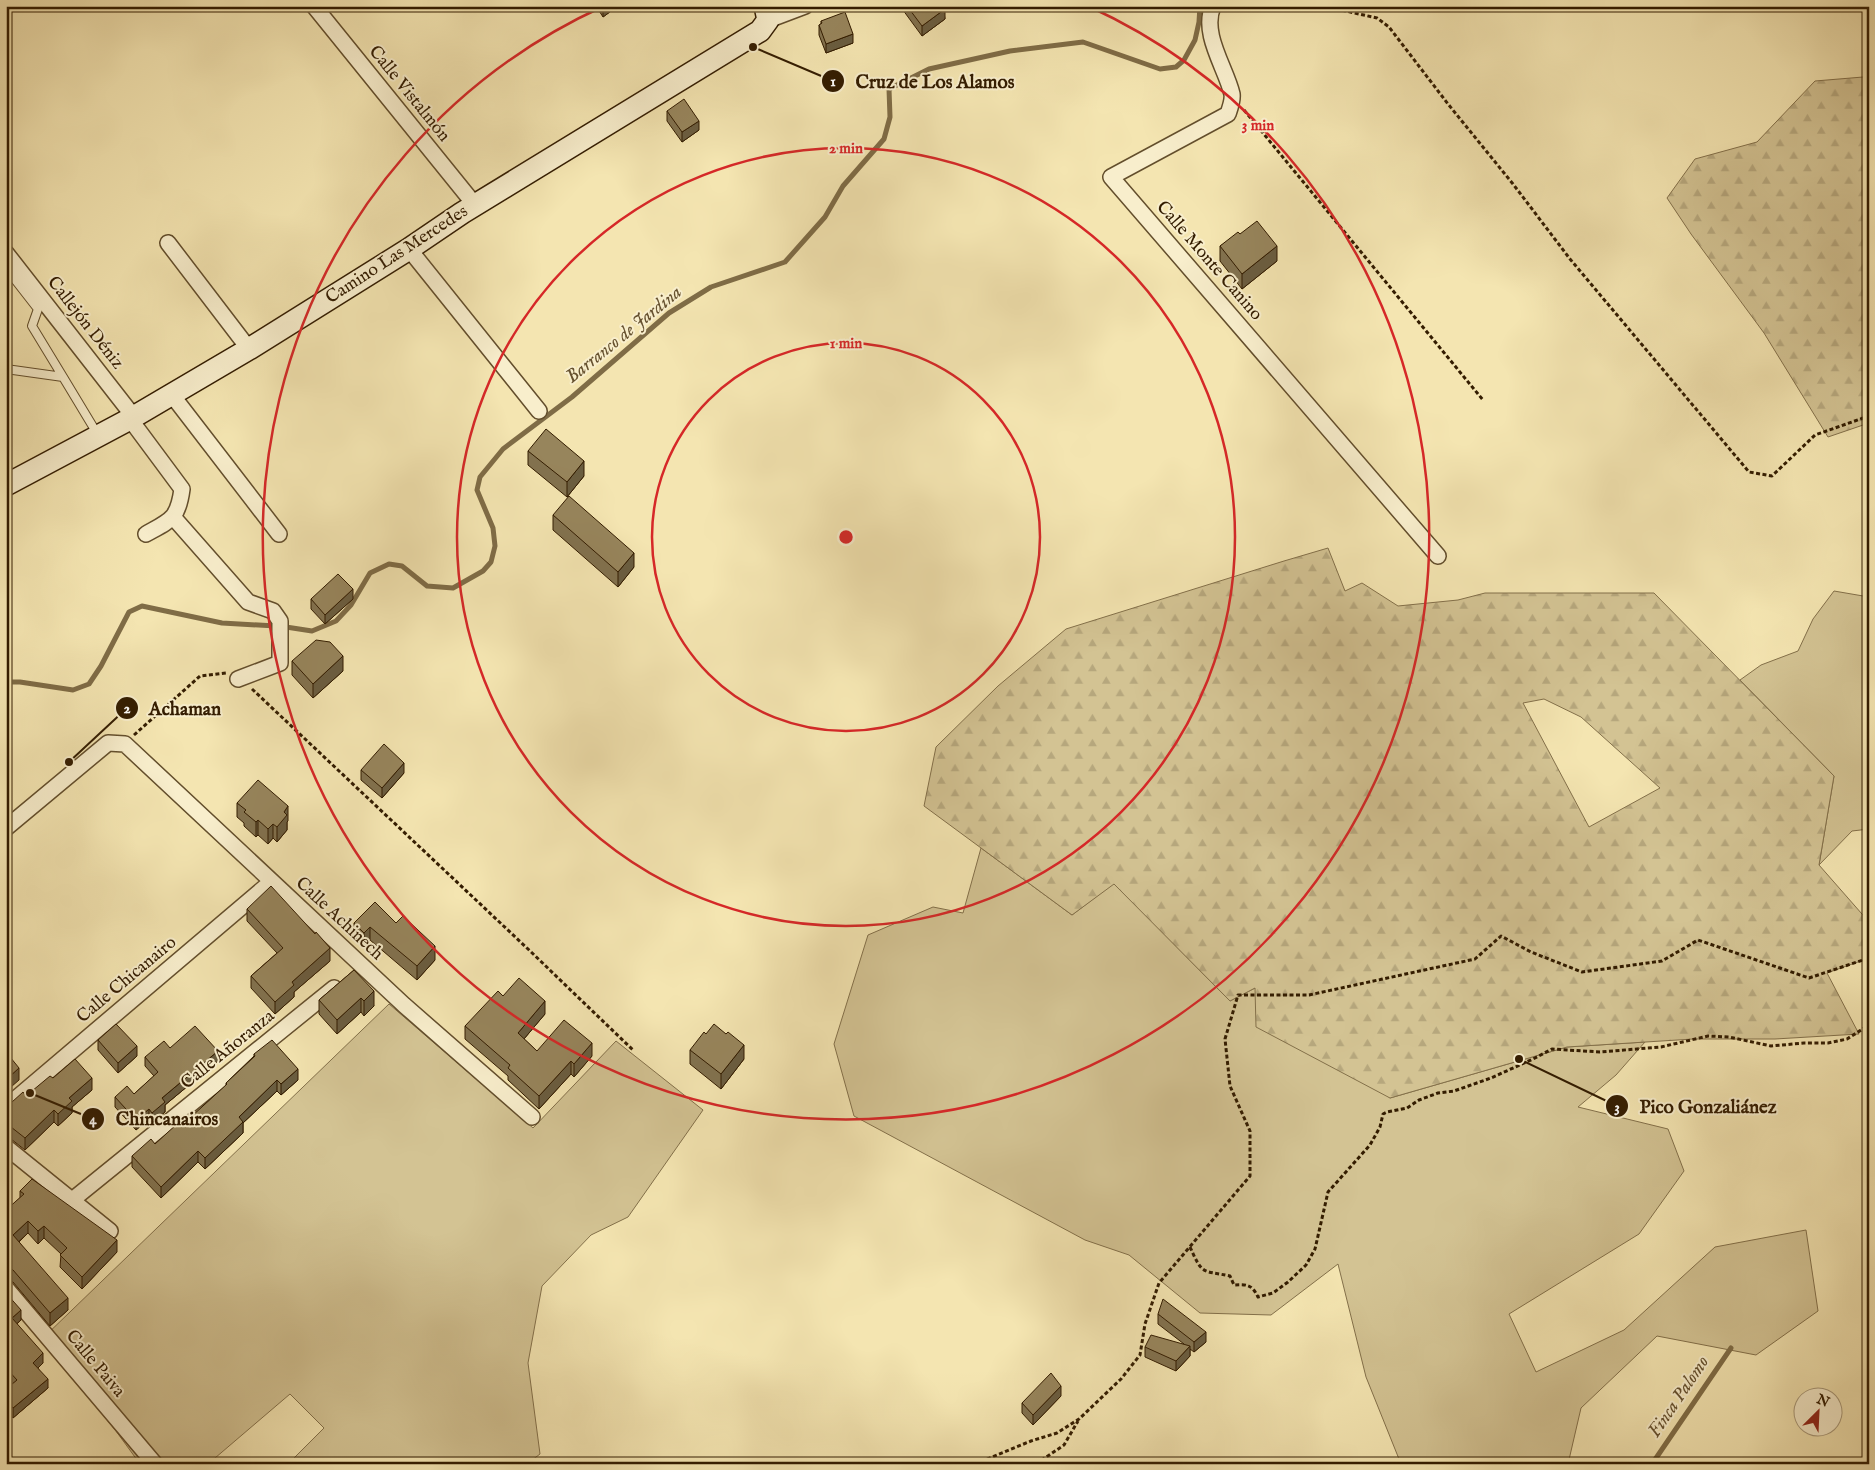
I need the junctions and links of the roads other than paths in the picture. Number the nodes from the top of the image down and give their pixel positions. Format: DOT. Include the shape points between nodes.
graph roads {
  1 [pos="314,6"];
  2 [pos="805,6"];
  3 [pos="1213,6"];
  4 [pos="767,13"];
  5 [pos="475,205"];
  6 [pos="168,243"];
  7 [pos="409,248"];
  8 [pos="6,253"];
  9 [pos="6,268"];
  10 [pos="249,349"];
  11 [pos="6,369"];
  12 [pos="62,377"];
  13 [pos="172,395"];
  14 [pos="539,411"];
  15 [pos="132,418"];
  16 [pos="99,437"];
  17 [pos="6,485"];
  18 [pos="174,518"];
  19 [pos="146,534"];
  20 [pos="279,534"];
  21 [pos="1438,556"];
  22 [pos="238,679"];
  23 [pos="7,826"];
  24 [pos="272,882"];
  25 [pos="362,966"];
  26 [pos="6,1107"];
  27 [pos="532,1118"];
  28 [pos="6,1147"];
  29 [pos="71,1201"];
  30 [pos="110,1231"];
  31 [pos="6,1288"];
  32 [pos="155,1464"];
  1 -- 5 [label="street, Calle Vistalmón"];
  2 -- 4 [label="street"];
  3 -- 21 [label="street, Calle Monte Canino" via="1210,12 1212,40 1233,96 1228,114 1112,177"];
  4 -- 5 [label="main road, Camino Las Mercedes" via="760,31"];
  5 -- 7 [label="main road, Camino Las Mercedes"];
  6 -- 10 [label="street"];
  7 -- 10 [label="main road, Camino Las Mercedes"];
  7 -- 14 [label="street"];
  8 -- 15 [label="street, Callejón Déniz"];
  9 -- 12 [label="lane" via="38,308 32,326"];
  10 -- 13 [label="main road, Camino Las Mercedes"];
  11 -- 12 [label="lane"];
  12 -- 16 [label="lane"];
  13 -- 15 [label="main road, Camino Las Mercedes"];
  13 -- 20 [label="street"];
  15 -- 16 [label="main road, Camino Las Mercedes"];
  15 -- 18 [label="street, Callejón Déniz" via="182,489"];
  16 -- 17 [label="main road, Camino Las Mercedes"];
  18 -- 19 [label="street"];
  18 -- 22 [label="street" via="248,602 273,611 280,628 280,663"];
  23 -- 24 [label="street, Calle Achinech" via="108,743 125,744"];
  24 -- 25 [label="street, Calle Achinech"];
  24 -- 26 [label="street, Calle Chicanairo"];
  25 -- 27 [label="street, Calle Achinech"];
  25 -- 29 [label="street, Calle Añoranza"];
  28 -- 29 [label="street"];
  29 -- 30 [label="street"];
  31 -- 32 [label="street, Calle Paiva"];
}
